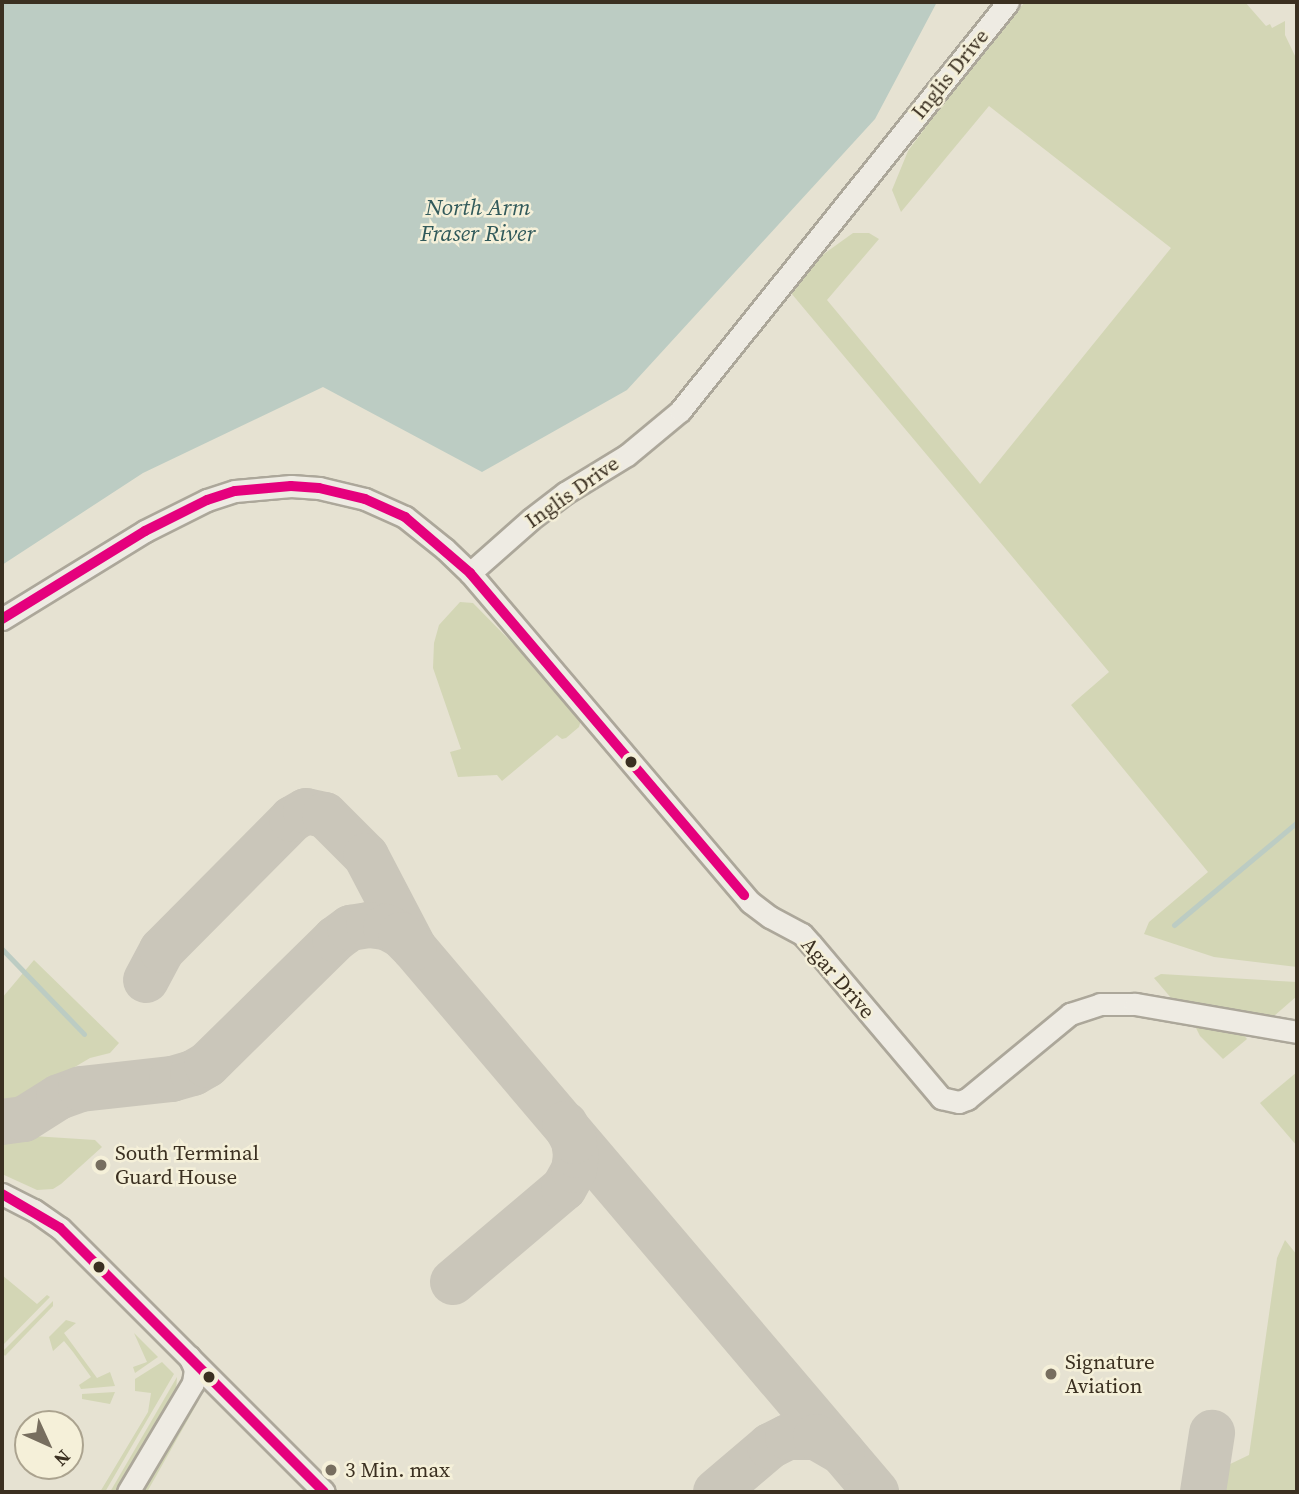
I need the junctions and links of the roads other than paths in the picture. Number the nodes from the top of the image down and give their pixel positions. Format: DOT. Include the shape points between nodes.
graph roads {
  1 [pos="1008,2"];
  2 [pos="470,573"];
  3 [pos="2,619"];
  4 [pos="1297,1032"];
  5 [pos="2,1194"];
  6 [pos="185,1351"];
  7 [pos="128,1492"];
  8 [pos="324,1492"];
  1 -- 2 [label="street, Inglis Drive" via="680,411 627,455 531,519"];
  2 -- 3 [label="street" via="425,531 385,507 319,488 264,487 235,491 175,514"];
  2 -- 4 [label="street, Agar Drive" via="750,902 802,934 941,1098 967,1099 1070,1014 1100,1004 1135,1004"];
  5 -- 6 [label="street" via="60,1228"];
  6 -- 7 [label="street" via="194,1364 193,1383"];
  6 -- 8 [label="street"];
}
